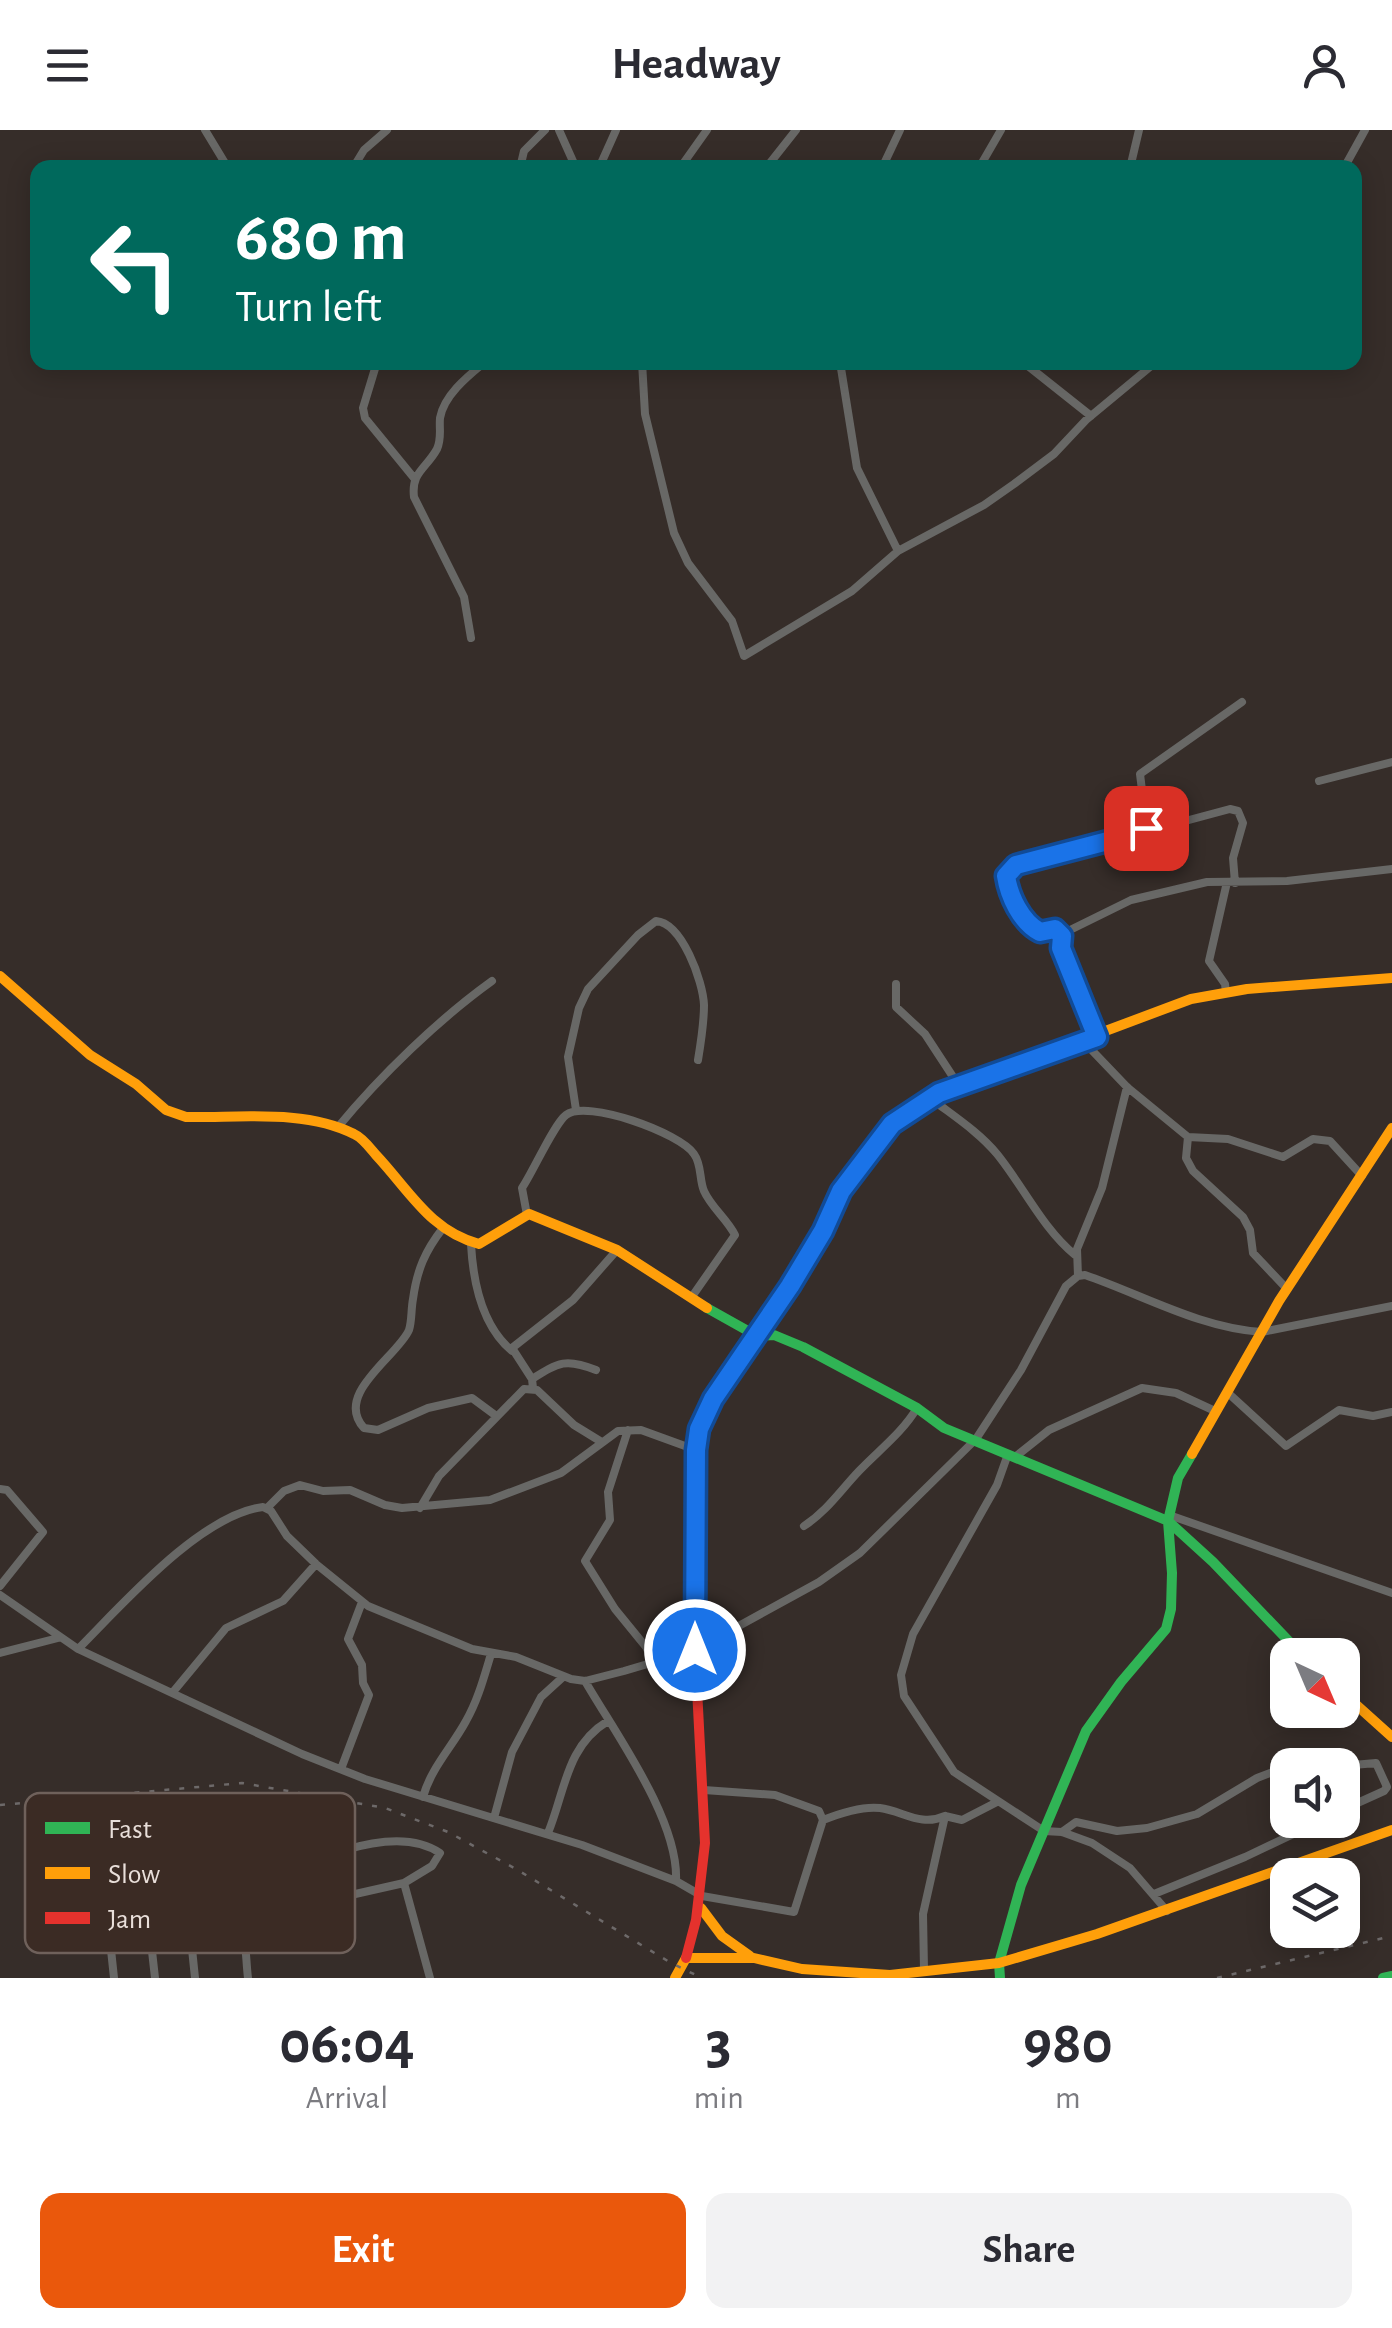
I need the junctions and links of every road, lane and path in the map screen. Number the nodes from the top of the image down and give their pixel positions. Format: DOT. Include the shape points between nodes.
graph roads {
  1 [pos="205,130"];
  2 [pos="387,130"];
  3 [pos="545,130"];
  4 [pos="559,130"];
  5 [pos="616,130"];
  6 [pos="707,130"];
  7 [pos="796,130"];
  8 [pos="900,130"];
  9 [pos="1001,130"];
  10 [pos="1139,130"];
  11 [pos="1365,130"];
  12 [pos="223,160"];
  13 [pos="357,160"];
  14 [pos="522,160"];
  15 [pos="572,160"];
  16 [pos="603,160"];
  17 [pos="686,160"];
  18 [pos="772,160"];
  19 [pos="886,160"];
  20 [pos="984,160"];
  21 [pos="1132,160"];
  22 [pos="1348,160"];
  23 [pos="375,370"];
  24 [pos="477,370"];
  25 [pos="642,370"];
  26 [pos="841,370"];
  27 [pos="1032,370"];
  28 [pos="1146,370"];
  29 [pos="1091,416"];
  30 [pos="414,478"];
  31 [pos="898,551"];
  32 [pos="471,638"];
  33 [pos="1242,702"];
  34 [pos="1392,762"];
  35 [pos="1319,781"];
  36 [pos="1145,806"];
  37 [pos="1161,826"];
  38 [pos="1146,831"];
  39 [pos="1392,869"];
  40 [pos="1231,883"];
  41 [pos="1062,936"];
  42 [pos="0,976"];
  43 [pos="1392,978"];
  44 [pos="492,981"];
  45 [pos="896,984"];
  46 [pos="1226,992"];
  47 [pos="1097,1037"];
  48 [pos="1084,1042"];
  49 [pos="698,1060"];
  50 [pos="959,1086"];
  51 [pos="1127,1088"];
  52 [pos="929,1098"];
  53 [pos="576,1110"];
  54 [pos="338,1128"];
  55 [pos="1392,1128"];
  56 [pos="1188,1137"];
  57 [pos="1362,1176"];
  58 [pos="527,1215"];
  59 [pos="443,1228"];
  60 [pos="471,1244"];
  61 [pos="617,1250"];
  62 [pos="1076,1255"];
  63 [pos="1078,1276"];
  64 [pos="1287,1289"];
  65 [pos="691,1298"];
  66 [pos="1392,1306"];
  67 [pos="1262,1332"];
  68 [pos="757,1336"];
  69 [pos="512,1350"];
  70 [pos="596,1370"];
  71 [pos="533,1384"];
  72 [pos="1227,1392"];
  73 [pos="917,1408"];
  74 [pos="1215,1411"];
  75 [pos="1392,1412"];
  76 [pos="495,1415"];
  77 [pos="628,1430"];
  78 [pos="976,1439"];
  79 [pos="600,1441"];
  80 [pos="696,1450"];
  81 [pos="1012,1456"];
  82 [pos="0,1488"];
  83 [pos="267,1508"];
  84 [pos="420,1508"];
  85 [pos="1168,1518"];
  86 [pos="804,1526"];
  87 [pos="316,1564"];
  88 [pos="0,1586"];
  89 [pos="1392,1593"];
  90 [pos="0,1595"];
  91 [pos="362,1602"];
  92 [pos="58,1638"];
  93 [pos="1286,1638"];
  94 [pos="78,1649"];
  95 [pos="695,1650"];
  96 [pos="0,1653"];
  97 [pos="491,1654"];
  98 [pos="654,1663"];
  99 [pos="562,1676"];
  100 [pos="584,1681"];
  101 [pos="172,1692"];
  102 [pos="1360,1708"];
  103 [pos="608,1721"];
  104 [pos="1392,1737"];
  105 [pos="1360,1764"];
  106 [pos="341,1769"];
  107 [pos="1270,1773"];
  108 [pos="704,1790"];
  109 [pos="423,1797"];
  110 [pos="1360,1801"];
  111 [pos="998,1802"];
  112 [pos="944,1816"];
  113 [pos="494,1818"];
  114 [pos="823,1820"];
  115 [pos="1044,1830"];
  116 [pos="1392,1830"];
  117 [pos="1062,1832"];
  118 [pos="548,1833"];
  119 [pos="1285,1838"];
  120 [pos="355,1847"];
  121 [pos="676,1881"];
  122 [pos="404,1884"];
  123 [pos="1154,1894"];
  124 [pos="355,1895"];
  125 [pos="702,1902"];
  126 [pos="1168,1910"];
  127 [pos="112,1953"];
  128 [pos="153,1953"];
  129 [pos="192,1953"];
  130 [pos="245,1953"];
  131 [pos="686,1958"];
  132 [pos="754,1958"];
  133 [pos="999,1963"];
  134 [pos="924,1970"];
  135 [pos="1392,1976"];
  136 [pos="114,1978"];
  137 [pos="155,1978"];
  138 [pos="195,1978"];
  139 [pos="248,1978"];
  140 [pos="430,1978"];
  141 [pos="675,1978"];
  142 [pos="1000,1978"];
  143 [pos="1383,1978"];
  1 -- 12 [label="street"];
  2 -- 13 [label="street"];
  3 -- 14 [label="street"];
  4 -- 15 [label="street"];
  5 -- 16 [label="street"];
  6 -- 17 [label="street"];
  7 -- 18 [label="street"];
  8 -- 19 [label="street"];
  9 -- 20 [label="street"];
  10 -- 21 [label="street"];
  11 -- 22 [label="street"];
  23 -- 30 [label="street" via="365,418"];
  24 -- 30 [label="street" via="446,401 436,451"];
  25 -- 31 [label="street" via="644,414 674,533 732,621 743,656 852,591"];
  26 -- 31 [label="street" via="858,468"];
  27 -- 29 [label="street"];
  28 -- 29 [label="street"];
  29 -- 31 [label="street" via="999,495"];
  30 -- 32 [label="street" via="414,496 464,597"];
  33 -- 36 [label="street" via="1140,774"];
  34 -- 35 [label="street"];
  36 -- 37 [label="street"];
  36 -- 38 [label="street"];
  37 -- 38 [label="street"];
  37 -- 40 [label="street" via="1238,811 1244,828"];
  38 -- 41 [label="street" via="1007,871 1006,883 1030,926"];
  39 -- 40 [label="street"];
  40 -- 41 [label="street" via="1207,882 1131,900"];
  40 -- 46 [label="street" via="1208,961"];
  41 -- 47 [label="street"];
  42 -- 54 [label="street" via="166,1110"];
  43 -- 46 [label="street"];
  44 -- 54 [label="street" via="439,1020"];
  45 -- 50 [label="street" via="896,1007 925,1034"];
  46 -- 47 [label="street"];
  47 -- 48 [label="street"];
  48 -- 50 [label="street"];
  48 -- 51 [label="street"];
  49 -- 53 [label="street" via="700,984 678,934 656,922 588,989 579,1008 568,1057"];
  50 -- 52 [label="street"];
  51 -- 56 [label="street"];
  51 -- 62 [label="street" via="1102,1188"];
  52 -- 62 [label="street" via="998,1154"];
  52 -- 68 [label="street" via="870,1150"];
  53 -- 58 [label="street" via="555,1127 522,1188"];
  53 -- 65 [label="street" via="648,1126 693,1152 704,1192 735,1235"];
  54 -- 59 [label="street" via="365,1142"];
  55 -- 57 [label="street"];
  56 -- 57 [label="street" via="1228,1139 1282,1157 1313,1139 1330,1141"];
  56 -- 64 [label="street" via="1193,1171 1243,1216 1253,1253"];
  57 -- 64 [label="street"];
  58 -- 60 [label="street"];
  58 -- 61 [label="street"];
  59 -- 60 [label="street"];
  59 -- 76 [label="street" via="419,1266 408,1330 369,1377 358,1420 376,1431 472,1398"];
  60 -- 69 [label="street" via="488,1322"];
  61 -- 65 [label="street"];
  61 -- 69 [label="street" via="573,1300"];
  62 -- 63 [label="street"];
  63 -- 67 [label="street" via="1185,1314"];
  63 -- 78 [label="street"];
  64 -- 67 [label="street"];
  65 -- 68 [label="street"];
  66 -- 67 [label="street"];
  67 -- 72 [label="street"];
  68 -- 73 [label="street" via="803,1347"];
  68 -- 80 [label="street" via="704,1416"];
  69 -- 71 [label="street"];
  70 -- 71 [label="street" via="562,1362"];
  71 -- 76 [label="street"];
  71 -- 79 [label="street"];
  72 -- 74 [label="street"];
  72 -- 75 [label="street" via="1286,1446 1340,1410"];
  73 -- 78 [label="street" via="944,1428"];
  73 -- 86 [label="street" via="836,1500"];
  74 -- 81 [label="street" via="1176,1393 1142,1388 1049,1430"];
  74 -- 85 [label="street" via="1178,1478"];
  76 -- 84 [label="street" via="439,1476"];
  77 -- 79 [label="street"];
  77 -- 80 [label="street"];
  77 -- 98 [label="street" via="608,1492 610,1520 585,1562"];
  78 -- 81 [label="street"];
  78 -- 95 [label="street" via="860,1553"];
  79 -- 84 [label="street" via="545,1481 490,1500"];
  80 -- 95 [label="street"];
  81 -- 85 [label="street"];
  81 -- 111 [label="street" via="913,1634 900,1675 904,1696 954,1772"];
  82 -- 88 [label="street" via="42,1532"];
  83 -- 84 [label="street" via="300,1485"];
  83 -- 87 [label="street"];
  83 -- 94 [label="street" via="252,1509 186,1544"];
  85 -- 89 [label="street"];
  85 -- 93 [label="street"];
  85 -- 115 [label="street" via="1166,1629 1093,1718"];
  87 -- 91 [label="street"];
  87 -- 101 [label="street" via="283,1601 226,1628"];
  90 -- 92 [label="street"];
  91 -- 97 [label="street"];
  91 -- 106 [label="street" via="348,1639 369,1695"];
  92 -- 94 [label="street"];
  92 -- 96 [label="street"];
  94 -- 101 [label="street"];
  95 -- 98 [label="street"];
  95 -- 108 [label="street"];
  97 -- 99 [label="street"];
  97 -- 109 [label="street" via="478,1697"];
  98 -- 100 [label="street"];
  99 -- 100 [label="street"];
  99 -- 113 [label="street" via="541,1697 512,1752"];
  100 -- 103 [label="street"];
  101 -- 106 [label="street"];
  102 -- 104 [label="street"];
  103 -- 118 [label="street" via="567,1768"];
  103 -- 121 [label="street" via="662,1816"];
  105 -- 110 [label="street" via="1376,1763 1387,1787"];
  106 -- 109 [label="street"];
  107 -- 117 [label="street" via="1197,1814 1116,1832 1076,1822"];
  108 -- 114 [label="street" via="775,1795 819,1810"];
  108 -- 125 [label="street"];
  109 -- 113 [label="street"];
  111 -- 112 [label="street" via="962,1820"];
  111 -- 115 [label="street"];
  112 -- 114 [label="street" via="914,1819 877,1807"];
  112 -- 134 [label="street" via="923,1914"];
  113 -- 118 [label="street"];
  114 -- 125 [label="street" via="794,1912"];
  115 -- 117 [label="street"];
  115 -- 133 [label="street" via="1020,1885"];
  116 -- 126 [label="street"];
  117 -- 123 [label="street" via="1130,1868"];
  118 -- 121 [label="street"];
  119 -- 123 [label="street"];
  120 -- 122 [label="street" via="393,1840 439,1852 432,1866"];
  121 -- 125 [label="street"];
  122 -- 124 [label="street"];
  122 -- 140 [label="street"];
  123 -- 126 [label="street"];
  125 -- 131 [label="street"];
  125 -- 132 [label="street" via="712,1928"];
  126 -- 133 [label="street"];
  127 -- 136 [label="street"];
  128 -- 137 [label="street"];
  129 -- 138 [label="street"];
  130 -- 139 [label="street"];
  131 -- 132 [label="street"];
  131 -- 141 [label="street"];
  132 -- 134 [label="street" via="836,1974"];
  133 -- 134 [label="street"];
  133 -- 142 [label="street"];
  135 -- 143 [label="street"];
}
